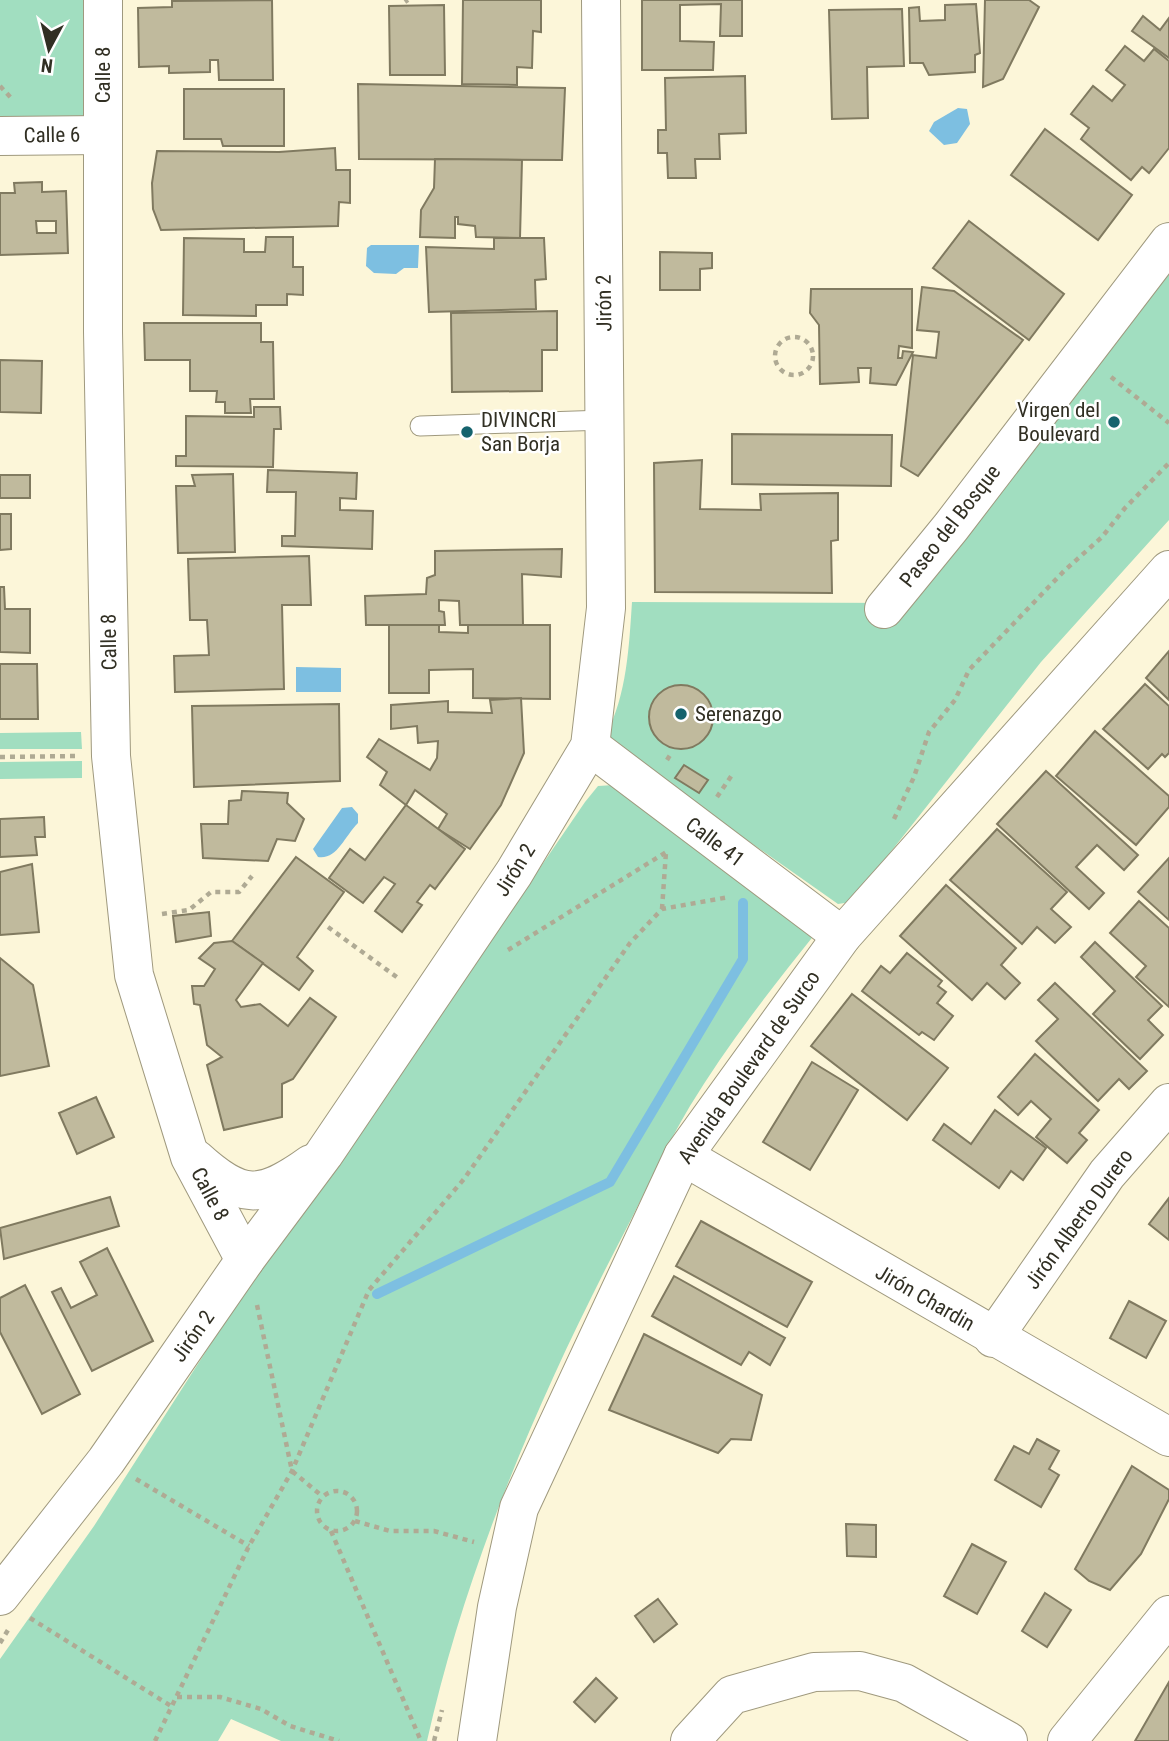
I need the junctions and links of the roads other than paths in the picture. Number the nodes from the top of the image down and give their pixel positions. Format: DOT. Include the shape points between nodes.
graph roads {
  1 [pos="103,0"];
  2 [pos="601,0"];
  3 [pos="103,135"];
  4 [pos="0,136"];
  5 [pos="1169,242"];
  6 [pos="605,420"];
  7 [pos="420,426"];
  8 [pos="1169,570"];
  9 [pos="884,609"];
  10 [pos="590,746"];
  11 [pos="842,936"];
  12 [pos="1169,1103"];
  13 [pos="188,1152"];
  14 [pos="324,1154"];
  15 [pos="682,1157"];
  16 [pos="245,1260"];
  17 [pos="993,1338"];
  18 [pos="1169,1437"];
  19 [pos="10,1604"];
  20 [pos="1169,1615"];
  21 [pos="477,1741"];
  22 [pos="690,1741"];
  23 [pos="1008,1741"];
  24 [pos="1066,1741"];
  1 -- 3 [label="street, Calle 8"];
  2 -- 6 [label="street, Jirón 2"];
  3 -- 4 [label="street, Calle 6"];
  3 -- 13 [label="street, Calle 8" via="111,756 134,975"];
  5 -- 9 [label="street, Paseo del Bosque"];
  6 -- 7 [label="lane"];
  6 -- 10 [label="street, Jirón 2" via="606,608"];
  8 -- 11 [label="street, Avenida Boulevard de Surco"];
  10 -- 11 [label="street, Calle 41"];
  10 -- 14 [label="street, Jirón 2" via="514,873"];
  11 -- 15 [label="street, Avenida Boulevard de Surco"];
  12 -- 17 [label="street, Jirón Alberto Durero" via="1107,1174"];
  13 -- 14 [label="street" via="223,1184 247,1191 272,1187"];
  13 -- 16 [label="street, Calle 8"];
  14 -- 16 [label="street, Jirón 2"];
  15 -- 17 [label="street, Jirón Chardin"];
  15 -- 21 [label="street, Avenida Boulevard de Surco" via="519,1508"];
  16 -- 19 [label="street, Jirón 2"];
  17 -- 18 [label="street, Jirón Chardin"];
  20 -- 24 [label="street"];
  22 -- 23 [label="street" via="732,1695 814,1672 860,1671 904,1683"];
}
